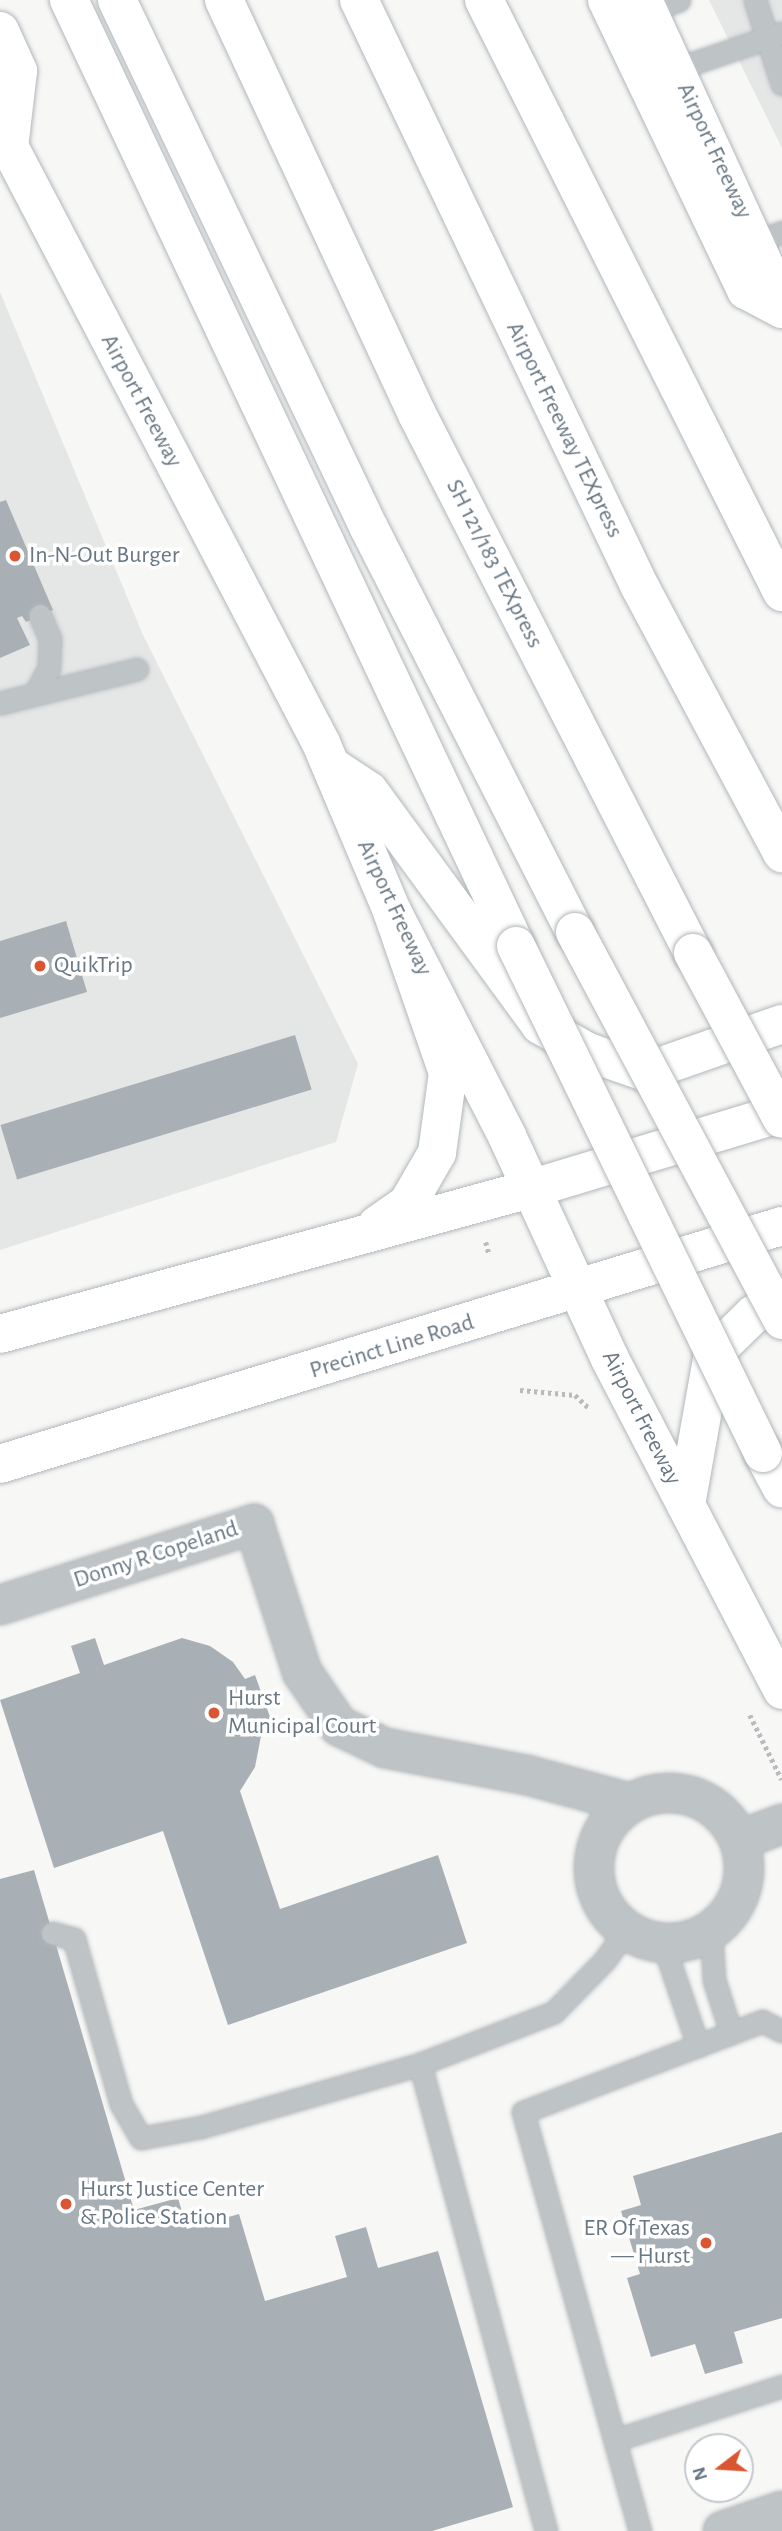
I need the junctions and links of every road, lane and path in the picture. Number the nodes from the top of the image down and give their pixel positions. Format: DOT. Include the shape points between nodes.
graph roads {
  1 [pos="69,0"];
  2 [pos="117,0"];
  3 [pos="224,0"];
  4 [pos="359,0"];
  5 [pos="484,0"];
  6 [pos="607,0"];
  7 [pos="755,0"];
  8 [pos="657,4"];
  9 [pos="0,31"];
  10 [pos="776,40"];
  11 [pos="676,69"];
  12 [pos="782,84"];
  13 [pos="5,139"];
  14 [pos="769,237"];
  15 [pos="782,303"];
  16 [pos="782,309"];
  17 [pos="782,593"];
  18 [pos="40,615"];
  19 [pos="137,669"];
  20 [pos="35,694"];
  21 [pos="0,703"];
  22 [pos="331,766"];
  23 [pos="782,853"];
  24 [pos="392,911"];
  25 [pos="782,1024"];
  26 [pos="782,1113"];
  27 [pos="782,1119"];
  28 [pos="530,1189"];
  29 [pos="782,1226"];
  30 [pos="362,1235"];
  31 [pos="580,1290"];
  32 [pos="782,1305"];
  33 [pos="782,1321"];
  34 [pos="0,1334"];
  35 [pos="0,1464"];
  36 [pos="782,1488"];
  37 [pos="686,1505"];
  38 [pos="0,1605"];
  39 [pos="782,1690"];
  40 [pos="630,1803"];
  41 [pos="782,1824"];
  42 [pos="740,1840"];
  43 [pos="626,1931"];
  44 [pos="710,1932"];
  45 [pos="52,1933"];
  46 [pos="663,1943"];
  47 [pos="782,2031"];
  48 [pos="731,2033"];
  49 [pos="698,2046"];
  50 [pos="420,2064"];
  51 [pos="782,2386"];
  52 [pos="615,2440"];
  53 [pos="782,2511"];
  54 [pos="546,2531"];
  55 [pos="640,2531"];
  56 [pos="723,2531"];
  1 -- 36 [label="main road, bridge" via="516,946"];
  2 -- 33 [label="main road, bridge" via="369,528 575,932"];
  3 -- 27 [label="main road, SH 121/183 TEXpress, bridge" via="417,414"];
  4 -- 23 [label="main road, Airport Freeway TEXpress" via="640,587"];
  5 -- 17 [label="main road"];
  6 -- 16 [label="main road" via="746,290"];
  7 -- 10 [label="lane"];
  8 -- 11 [label="main road, Airport Freeway"];
  9 -- 13 [label="main road" via="18,71"];
  10 -- 11 [label="lane"];
  10 -- 12 [label="lane"];
  11 -- 14 [label="main road, Airport Freeway"];
  13 -- 22 [label="main road, Airport Freeway"];
  14 -- 15 [label="main road, Airport Freeway"];
  18 -- 20 [label="lane" via="50,639 49,668"];
  19 -- 20 [label="lane"];
  20 -- 21 [label="lane"];
  22 -- 24 [label="main road, Airport Freeway"];
  22 -- 25 [label="main road" via="369,791 540,1025 588,1052 645,1072"];
  24 -- 28 [label="main road, Airport Freeway"];
  24 -- 30 [label="main road" via="448,1073 438,1153 408,1203"];
  26 -- 28 [label="main road"];
  28 -- 30 [label="main road"];
  28 -- 31 [label="main road, Airport Freeway"];
  29 -- 31 [label="main road, Precinct Line Road"];
  30 -- 34 [label="main road"];
  31 -- 35 [label="main road, Precinct Line Road"];
  31 -- 37 [label="main road, Airport Freeway"];
  32 -- 37 [label="main road" via="754,1314 713,1354"];
  37 -- 39 [label="main road, Airport Freeway"];
  38 -- 40 [label="street, Donny R Copeland" via="254,1524 302,1672 339,1726 384,1748 527,1775"];
  40 -- 42 [label="street" via="655,1793 681,1792 706,1801 726,1818"];
  40 -- 43 [label="street" via="611,1819 598,1841 594,1865 597,1890 608,1913"];
  41 -- 42 [label="street"];
  42 -- 44 [label="street" via="744,1881 738,1901"];
  43 -- 46 [label="street"];
  43 -- 50 [label="lane" via="554,2012"];
  44 -- 46 [label="street" via="690,1941"];
  44 -- 48 [label="lane" via="714,1980"];
  45 -- 50 [label="lane" via="74,1939 121,2104 141,2138 201,2127"];
  46 -- 49 [label="lane"];
  47 -- 48 [label="lane" via="762,2021"];
  48 -- 49 [label="lane"];
  49 -- 52 [label="lane" via="523,2112"];
  50 -- 54 [label="lane"];
  51 -- 52 [label="lane"];
  52 -- 55 [label="lane"];
  53 -- 56 [label="street"];
}
